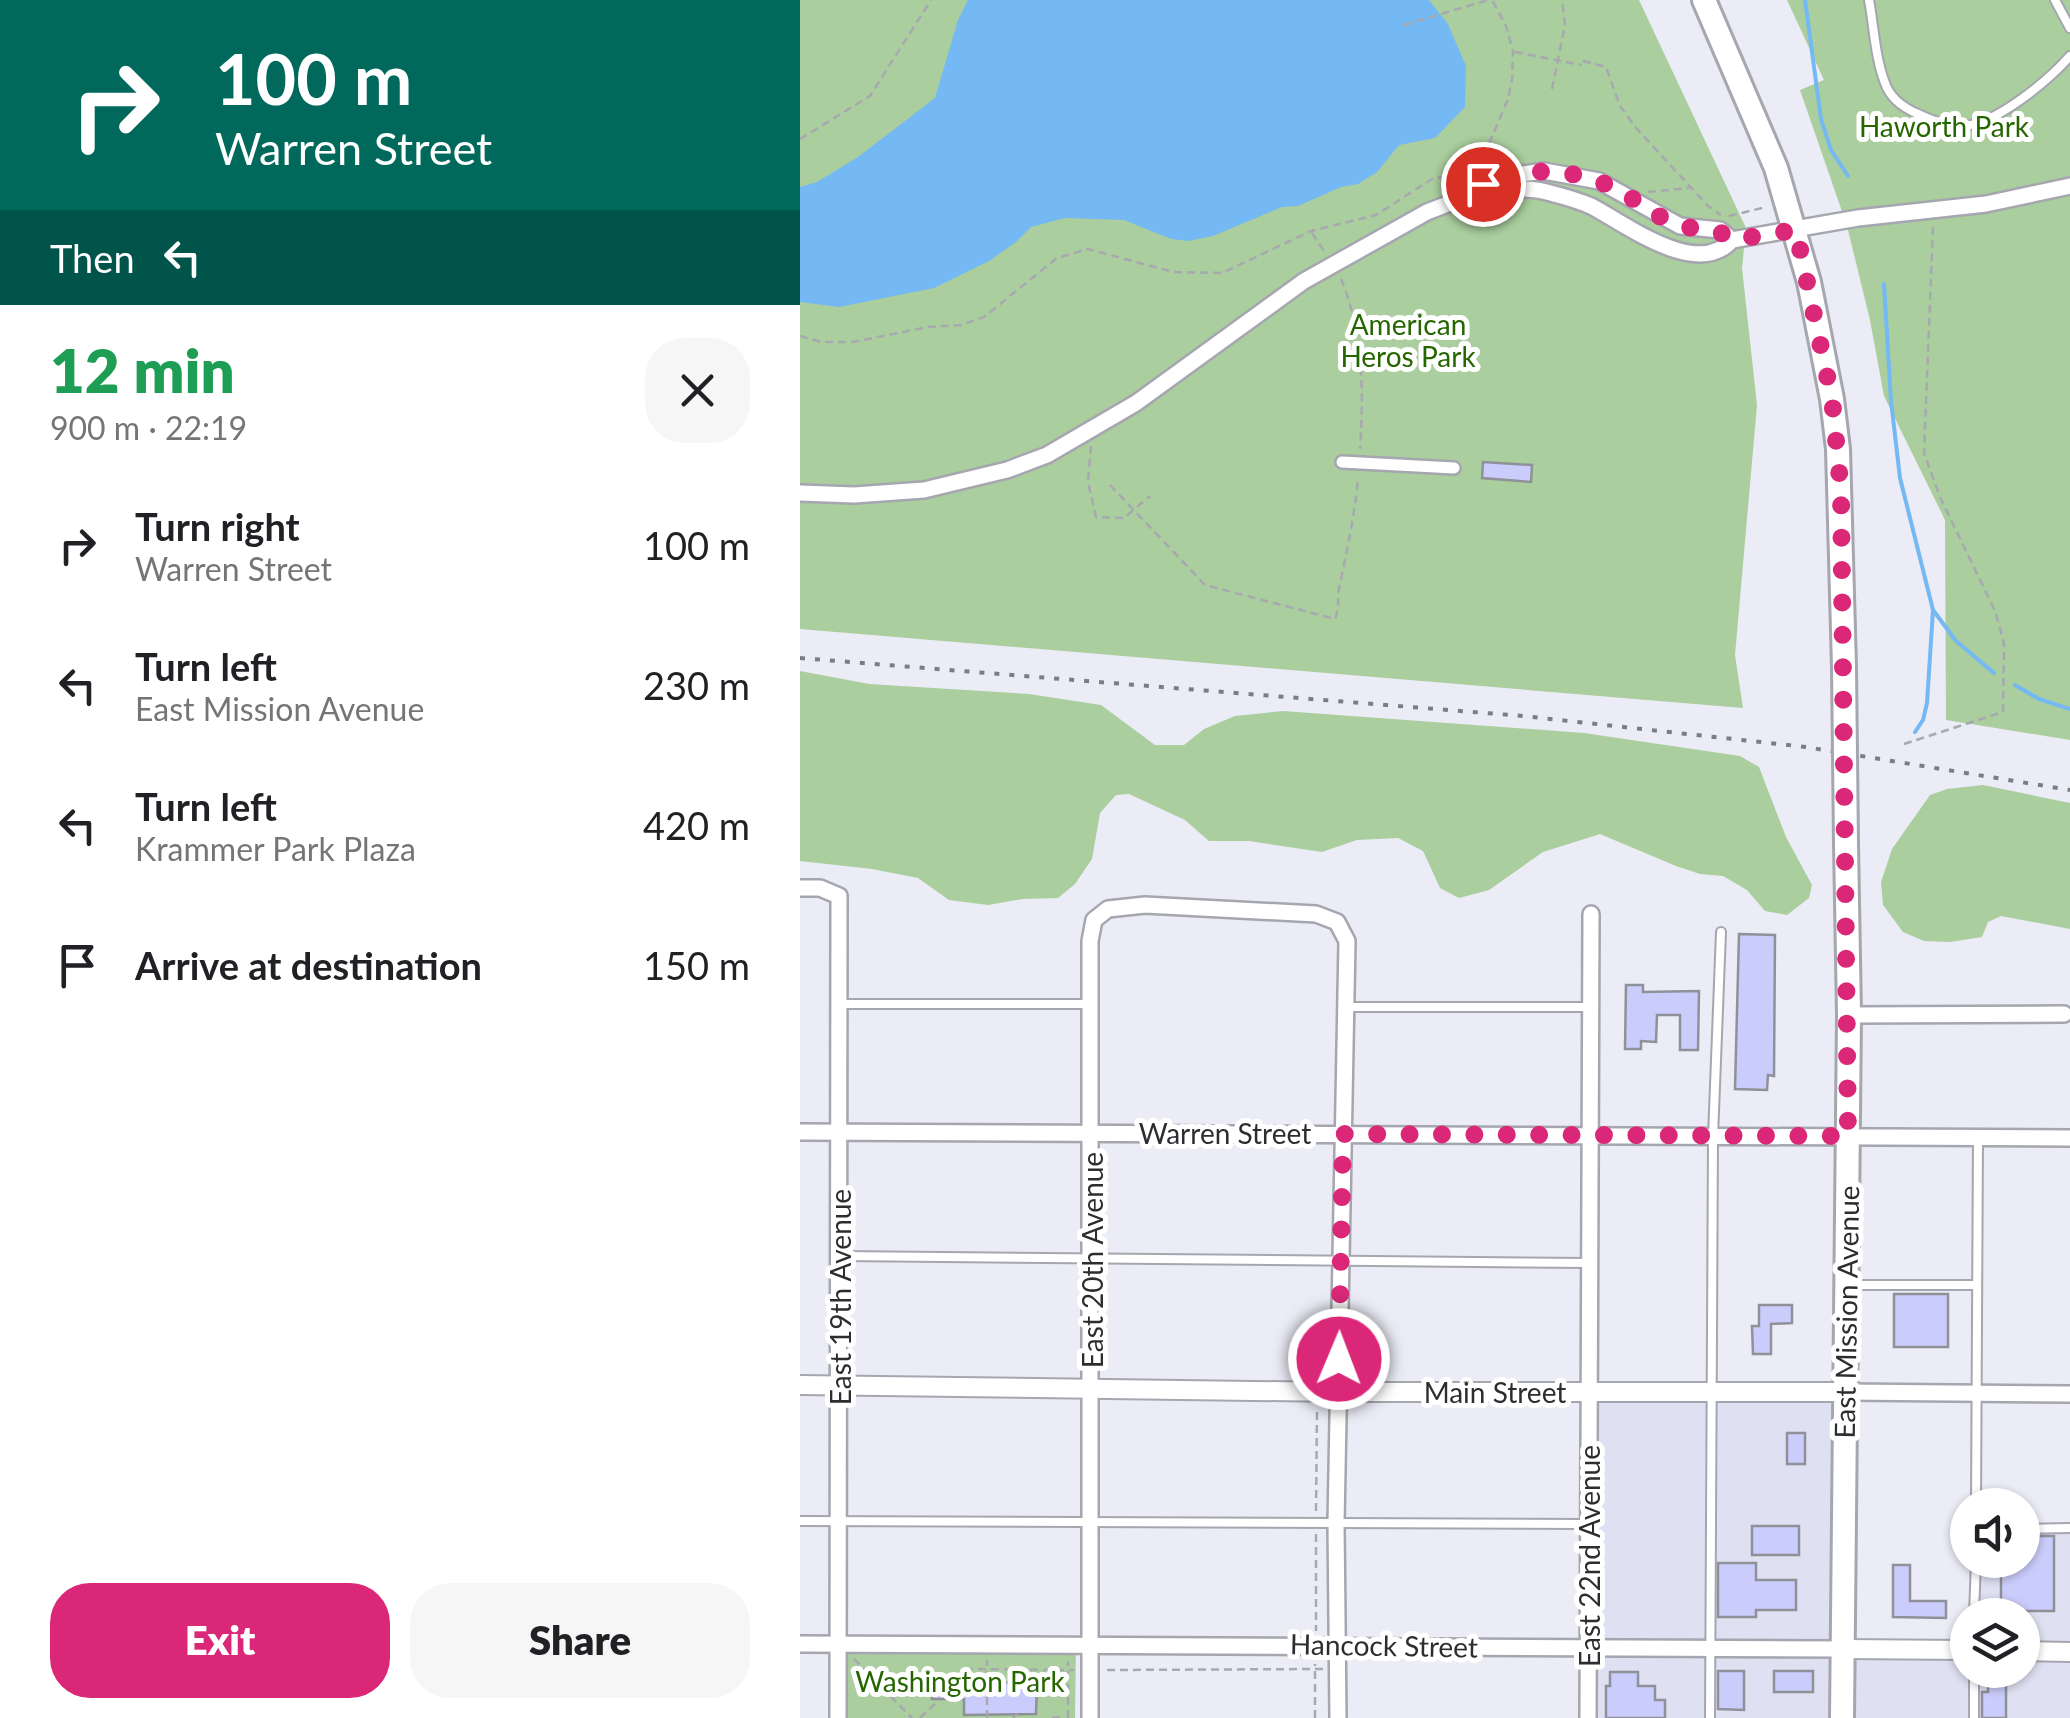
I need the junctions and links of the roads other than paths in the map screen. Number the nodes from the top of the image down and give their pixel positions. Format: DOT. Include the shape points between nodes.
graph roads {
  1 [pos="1692,0"];
  2 [pos="1704,0"];
  3 [pos="1869,0"];
  4 [pos="2054,0"];
  5 [pos="1714,27"];
  6 [pos="2070,28"];
  7 [pos="2070,56"];
  8 [pos="2070,186"];
  9 [pos="1476,192"];
  10 [pos="1643,208"];
  11 [pos="1628,230"];
  12 [pos="1796,230"];
  13 [pos="1732,240"];
  14 [pos="1342,462"];
  15 [pos="1454,468"];
  16 [pos="800,493"];
  17 [pos="800,888"];
  18 [pos="1591,914"];
  19 [pos="1721,932"];
  20 [pos="840,1004"];
  21 [pos="1091,1004"];
  22 [pos="1592,1007"];
  23 [pos="1343,1008"];
  24 [pos="2064,1014"];
  25 [pos="1848,1015"];
  26 [pos="800,1132"];
  27 [pos="840,1132"];
  28 [pos="1092,1132"];
  29 [pos="1343,1134"];
  30 [pos="1590,1136"];
  31 [pos="1713,1136"];
  32 [pos="1848,1136"];
  33 [pos="1978,1137"];
  34 [pos="2070,1138"];
  35 [pos="840,1256"];
  36 [pos="1092,1260"];
  37 [pos="1341,1260"];
  38 [pos="1590,1263"];
  39 [pos="1976,1284"];
  40 [pos="1846,1285"];
  41 [pos="800,1385"];
  42 [pos="840,1385"];
  43 [pos="1091,1390"];
  44 [pos="1338,1392"];
  45 [pos="1589,1392"];
  46 [pos="1713,1392"];
  47 [pos="1845,1392"];
  48 [pos="1976,1394"];
  49 [pos="2070,1394"];
  50 [pos="1976,1488"];
  51 [pos="800,1521"];
  52 [pos="839,1522"];
  53 [pos="1090,1523"];
  54 [pos="1336,1523"];
  55 [pos="1588,1524"];
  56 [pos="2070,1528"];
  57 [pos="2040,1529"];
  58 [pos="800,1644"];
  59 [pos="839,1644"];
  60 [pos="1090,1644"];
  61 [pos="1337,1645"];
  62 [pos="1588,1648"];
  63 [pos="1710,1648"];
  64 [pos="1843,1648"];
  65 [pos="1950,1650"];
  66 [pos="2040,1651"];
  67 [pos="2070,1652"];
  68 [pos="1974,1688"];
  69 [pos="838,1718"];
  70 [pos="1090,1718"];
  71 [pos="1338,1718"];
  72 [pos="1588,1718"];
  73 [pos="1710,1718"];
  74 [pos="1842,1718"];
  75 [pos="1974,1718"];
  1 -- 5 [label="main road, East Mission Avenue"];
  2 -- 5 [label="main road, East Mission Avenue"];
  3 -- 7 [label="lane" via="1885,84 1894,99 1951,126 1983,122"];
  4 -- 6 [label="lane"];
  5 -- 12 [label="main road, East Mission Avenue" via="1758,118"];
  8 -- 12 [label="street"];
  9 -- 10 [label="street" via="1500,177 1568,172 1599,180"];
  9 -- 11 [label="street" via="1554,194 1587,204"];
  9 -- 16 [label="street" via="1426,212 1304,281 1085,436 1008,470 961,482 890,493"];
  10 -- 11 [label="street"];
  10 -- 13 [label="street" via="1680,226 1720,230"];
  11 -- 13 [label="street" via="1690,252 1714,252"];
  12 -- 13 [label="street"];
  12 -- 25 [label="main road, East Mission Avenue, bridge" via="1838,449"];
  14 -- 15 [label="street"];
  17 -- 20 [label="street, East 19th Avenue" via="839,896"];
  18 -- 22 [label="street, East 22nd Avenue"];
  19 -- 31 [label="lane"];
  20 -- 21 [label="lane"];
  20 -- 27 [label="street, East 19th Avenue"];
  21 -- 23 [label="street, East 20th Avenue" via="1094,920 1108,909 1144,905 1316,914 1337,922 1347,941"];
  21 -- 28 [label="street, East 20th Avenue"];
  22 -- 23 [label="lane"];
  22 -- 30 [label="street, East 22nd Avenue"];
  23 -- 29 [label="street"];
  24 -- 25 [label="street"];
  25 -- 32 [label="main road, East Mission Avenue"];
  26 -- 27 [label="street, Warren Street"];
  27 -- 28 [label="street, Warren Street"];
  27 -- 35 [label="street, East 19th Avenue"];
  28 -- 29 [label="street, Warren Street"];
  28 -- 36 [label="street, East 20th Avenue"];
  29 -- 30 [label="street, Warren Street"];
  29 -- 37 [label="street"];
  30 -- 31 [label="street, Warren Street"];
  30 -- 38 [label="street, East 22nd Avenue"];
  31 -- 32 [label="street, Warren Street"];
  31 -- 46 [label="lane"];
  32 -- 33 [label="street, Warren Street"];
  32 -- 40 [label="main road, East Mission Avenue"];
  33 -- 34 [label="street, Warren Street"];
  33 -- 39 [label="lane"];
  35 -- 36 [label="lane"];
  35 -- 42 [label="street, East 19th Avenue"];
  36 -- 37 [label="lane"];
  36 -- 43 [label="street, East 20th Avenue"];
  37 -- 38 [label="lane"];
  37 -- 44 [label="street"];
  38 -- 45 [label="street, East 22nd Avenue"];
  39 -- 40 [label="lane"];
  39 -- 48 [label="lane"];
  40 -- 47 [label="main road, East Mission Avenue"];
  41 -- 42 [label="street, Main Street"];
  42 -- 43 [label="street, Main Street"];
  42 -- 52 [label="street, East 19th Avenue"];
  43 -- 44 [label="street, Main Street"];
  43 -- 53 [label="street, East 20th Avenue"];
  44 -- 45 [label="street, Main Street"];
  44 -- 54 [label="street"];
  45 -- 46 [label="street, Main Street"];
  45 -- 55 [label="street, East 22nd Avenue"];
  46 -- 47 [label="street, Main Street"];
  46 -- 63 [label="lane"];
  47 -- 48 [label="street, Main Street"];
  47 -- 64 [label="main road, East Mission Avenue"];
  48 -- 49 [label="street, Main Street"];
  48 -- 50 [label="lane"];
  51 -- 52 [label="lane"];
  52 -- 53 [label="lane"];
  52 -- 59 [label="street, East 19th Avenue"];
  53 -- 54 [label="lane"];
  53 -- 60 [label="street, East 20th Avenue"];
  54 -- 55 [label="lane"];
  54 -- 61 [label="street"];
  55 -- 62 [label="street, East 22nd Avenue"];
  56 -- 57 [label="lane"];
  58 -- 59 [label="street, Hancock Street"];
  59 -- 60 [label="street, Hancock Street"];
  59 -- 69 [label="street, East 19th Avenue"];
  60 -- 61 [label="street, Hancock Street"];
  60 -- 70 [label="street, East 20th Avenue"];
  61 -- 62 [label="street, Hancock Street"];
  61 -- 71 [label="street"];
  62 -- 63 [label="street, Hancock Street"];
  62 -- 72 [label="street, East 22nd Avenue"];
  63 -- 64 [label="street, Hancock Street"];
  63 -- 73 [label="lane"];
  64 -- 65 [label="street, Hancock Street"];
  64 -- 74 [label="main road, East Mission Avenue"];
  66 -- 67 [label="street"];
  68 -- 75 [label="lane"];
}
